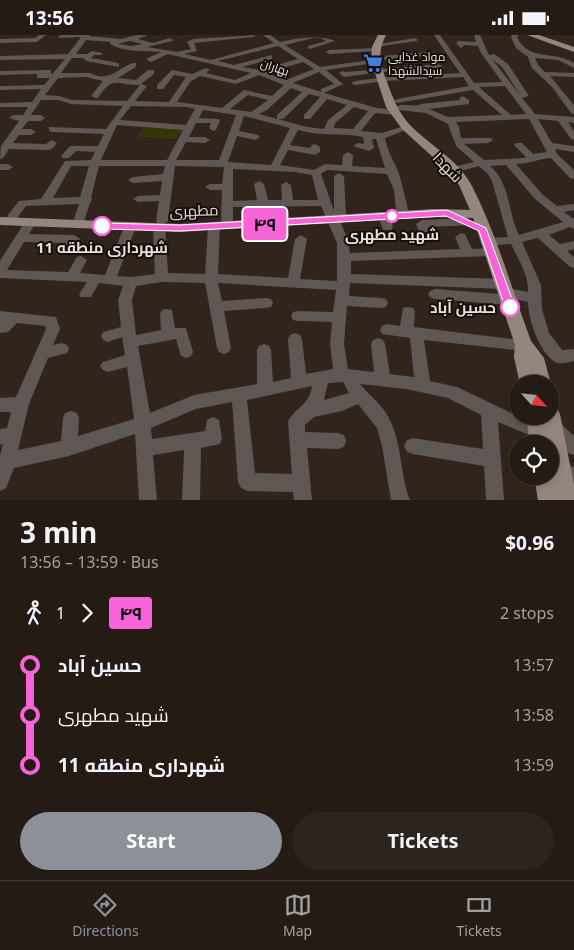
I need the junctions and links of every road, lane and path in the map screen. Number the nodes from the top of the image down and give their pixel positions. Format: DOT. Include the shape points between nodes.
graph roads {
  1 [pos="42,35"];
  2 [pos="108,35"];
  3 [pos="145,35"];
  4 [pos="252,35"];
  5 [pos="319,35"];
  6 [pos="386,35"];
  7 [pos="437,35"];
  8 [pos="462,35"];
  9 [pos="516,35"];
  10 [pos="531,35"];
  11 [pos="543,35"];
  12 [pos="61,37"];
  13 [pos="134,37"];
  14 [pos="211,37"];
  15 [pos="268,37"];
  16 [pos="298,37"];
  17 [pos="479,37"];
  18 [pos="97,39"];
  19 [pos="410,39"];
  20 [pos="170,40"];
  21 [pos="115,42"];
  22 [pos="0,43"];
  23 [pos="246,43"];
  24 [pos="78,44"];
  25 [pos="356,44"];
  26 [pos="23,45"];
  27 [pos="151,45"];
  28 [pos="281,45"];
  29 [pos="574,45"];
  30 [pos="422,46"];
  31 [pos="461,46"];
  32 [pos="310,47"];
  33 [pos="195,48"];
  34 [pos="378,50"];
  35 [pos="574,50"];
  36 [pos="54,52"];
  37 [pos="168,52"];
  38 [pos="329,52"];
  39 [pos="490,53"];
  40 [pos="100,54"];
  41 [pos="507,54"];
  42 [pos="238,55"];
  43 [pos="89,56"];
  44 [pos="531,56"];
  45 [pos="269,57"];
  46 [pos="341,57"];
  47 [pos="0,58"];
  48 [pos="12,58"];
  49 [pos="433,58"];
  50 [pos="302,59"];
  51 [pos="152,60"];
  52 [pos="112,62"];
  53 [pos="213,62"];
  54 [pos="133,65"];
  55 [pos="558,66"];
  56 [pos="574,66"];
  57 [pos="234,67"];
  58 [pos="80,69"];
  59 [pos="320,69"];
  60 [pos="440,69"];
  61 [pos="0,71"];
  62 [pos="151,72"];
  63 [pos="57,73"];
  64 [pos="258,73"];
  65 [pos="343,73"];
  66 [pos="545,74"];
  67 [pos="564,74"];
  68 [pos="74,75"];
  69 [pos="197,75"];
  70 [pos="384,75"];
  71 [pos="464,75"];
  72 [pos="574,75"];
  73 [pos="40,76"];
  74 [pos="113,79"];
  75 [pos="445,83"];
  76 [pos="140,84"];
  77 [pos="289,84"];
  78 [pos="506,84"];
  79 [pos="474,86"];
  80 [pos="47,87"];
  81 [pos="160,87"];
  82 [pos="0,89"];
  83 [pos="307,91"];
  84 [pos="453,91"];
  85 [pos="325,94"];
  86 [pos="563,94"];
  87 [pos="574,94"];
  88 [pos="17,95"];
  89 [pos="95,96"];
  90 [pos="274,99"];
  91 [pos="37,101"];
  92 [pos="462,102"];
  93 [pos="80,103"];
  94 [pos="126,104"];
  95 [pos="353,104"];
  96 [pos="0,105"];
  97 [pos="11,105"];
  98 [pos="200,107"];
  99 [pos="398,107"];
  100 [pos="414,108"];
  101 [pos="224,110"];
  102 [pos="375,111"];
  103 [pos="574,111"];
  104 [pos="169,113"];
  105 [pos="241,113"];
  106 [pos="252,115"];
  107 [pos="535,116"];
  108 [pos="574,116"];
  109 [pos="280,117"];
  110 [pos="307,117"];
  111 [pos="13,118"];
  112 [pos="25,118"];
  113 [pos="41,118"];
  114 [pos="262,118"];
  115 [pos="561,119"];
  116 [pos="574,120"];
  117 [pos="509,122"];
  118 [pos="451,123"];
  119 [pos="190,124"];
  120 [pos="405,126"];
  121 [pos="111,127"];
  122 [pos="295,127"];
  123 [pos="213,128"];
  124 [pos="276,128"];
  125 [pos="52,129"];
  126 [pos="31,131"];
  127 [pos="16,132"];
  128 [pos="328,132"];
  129 [pos="355,132"];
  130 [pos="233,133"];
  131 [pos="367,135"];
  132 [pos="380,136"];
  133 [pos="254,137"];
  134 [pos="574,137"];
  135 [pos="182,139"];
  136 [pos="205,140"];
  137 [pos="488,140"];
  138 [pos="458,141"];
  139 [pos="52,143"];
  140 [pos="5,144"];
  141 [pos="519,145"];
  142 [pos="358,146"];
  143 [pos="33,147"];
  144 [pos="284,147"];
  145 [pos="315,147"];
  146 [pos="101,149"];
  147 [pos="574,149"];
  148 [pos="551,150"];
  149 [pos="0,155"];
  150 [pos="348,155"];
  151 [pos="21,156"];
  152 [pos="66,156"];
  153 [pos="95,162"];
  154 [pos="507,162"];
  155 [pos="533,162"];
  156 [pos="170,163"];
  157 [pos="481,163"];
  158 [pos="226,165"];
  159 [pos="274,168"];
  160 [pos="453,170"];
  161 [pos="393,171"];
  162 [pos="316,173"];
  163 [pos="343,173"];
  164 [pos="573,175"];
  165 [pos="168,177"];
  166 [pos="132,180"];
  167 [pos="259,184"];
  168 [pos="286,185"];
  169 [pos="210,187"];
  170 [pos="226,187"];
  171 [pos="469,192"];
  172 [pos="165,198"];
  173 [pos="138,199"];
  174 [pos="87,200"];
  175 [pos="45,202"];
  176 [pos="288,203"];
  177 [pos="229,204"];
  178 [pos="264,204"];
  179 [pos="574,207"];
  180 [pos="402,210"];
  181 [pos="452,210"];
  182 [pos="554,210"];
  183 [pos="333,213"];
  184 [pos="7,216"];
  185 [pos="474,216"];
  186 [pos="80,219"];
  187 [pos="0,221"];
  188 [pos="30,223"];
  189 [pos="220,223"];
  190 [pos="160,224"];
  191 [pos="259,224"];
  192 [pos="572,224"];
  193 [pos="130,227"];
  194 [pos="423,229"];
  195 [pos="541,234"];
  196 [pos="461,237"];
  197 [pos="20,238"];
  198 [pos="256,238"];
  199 [pos="301,239"];
  200 [pos="487,241"];
  201 [pos="516,241"];
  202 [pos="573,245"];
  203 [pos="70,246"];
  204 [pos="558,249"];
  205 [pos="468,253"];
  206 [pos="345,257"];
  207 [pos="80,260"];
  208 [pos="574,264"];
  209 [pos="0,273"];
  210 [pos="162,277"];
  211 [pos="71,278"];
  212 [pos="96,278"];
  213 [pos="211,278"];
  214 [pos="110,280"];
  215 [pos="130,282"];
  216 [pos="343,282"];
  217 [pos="293,283"];
  218 [pos="505,292"];
  219 [pos="86,294"];
  220 [pos="435,295"];
  221 [pos="535,298"];
  222 [pos="340,301"];
  223 [pos="266,303"];
  224 [pos="381,303"];
  225 [pos="216,306"];
  226 [pos="408,312"];
  227 [pos="167,314"];
  228 [pos="298,316"];
  229 [pos="338,317"];
  230 [pos="6,320"];
  231 [pos="387,330"];
  232 [pos="411,333"];
  233 [pos="169,335"];
  234 [pos="130,336"];
  235 [pos="108,337"];
  236 [pos="295,339"];
  237 [pos="378,343"];
  238 [pos="524,345"];
  239 [pos="62,349"];
  240 [pos="224,349"];
  241 [pos="264,350"];
  242 [pos="186,352"];
  243 [pos="41,354"];
  244 [pos="574,355"];
  245 [pos="134,359"];
  246 [pos="108,366"];
  247 [pos="346,375"];
  248 [pos="527,375"];
  249 [pos="540,375"];
  250 [pos="320,377"];
  251 [pos="383,380"];
  252 [pos="299,382"];
  253 [pos="423,386"];
  254 [pos="265,389"];
  255 [pos="239,394"];
  256 [pos="359,396"];
  257 [pos="21,404"];
  258 [pos="0,405"];
  259 [pos="312,410"];
  260 [pos="489,411"];
  261 [pos="71,418"];
  262 [pos="143,424"];
  263 [pos="213,425"];
  264 [pos="544,426"];
  265 [pos="7,435"];
  266 [pos="193,441"];
  267 [pos="298,441"];
  268 [pos="338,441"];
  269 [pos="413,446"];
  270 [pos="69,447"];
  271 [pos="145,448"];
  272 [pos="492,459"];
  273 [pos="7,461"];
  274 [pos="561,465"];
  275 [pos="0,482"];
  276 [pos="302,491"];
  277 [pos="574,495"];
  278 [pos="148,500"];
  279 [pos="191,500"];
  280 [pos="401,500"];
  281 [pos="495,500"];
  282 [pos="549,500"];
  283 [pos="566,500"];
  1 -- 22 [label="street" via="37,41"];
  2 -- 18 [label="street"];
  3 -- 13 [label="street"];
  4 -- 14 [label="street"];
  5 -- 16 [label="street"];
  5 -- 32 [label="street" via="332,41"];
  6 -- 34 [label="main road"];
  7 -- 71 [label="street"];
  8 -- 17 [label="street"];
  9 -- 44 [label="street" via="518,47"];
  10 -- 35 [label="main road"];
  11 -- 29 [label="main road"];
  12 -- 24 [label="street"];
  13 -- 21 [label="street"];
  13 -- 27 [label="street"];
  14 -- 33 [label="street" via="190,42"];
  15 -- 23 [label="street"];
  15 -- 28 [label="street"];
  16 -- 28 [label="street"];
  17 -- 31 [label="street" via="459,43"];
  17 -- 39 [label="street"];
  17 -- 78 [label="street" via="484,53"];
  18 -- 21 [label="street"];
  18 -- 24 [label="street"];
  19 -- 34 [label="street"];
  20 -- 27 [label="street"];
  21 -- 27 [label="street" via="125,50 137,53"];
  24 -- 36 [label="street"];
  24 -- 43 [label="street"];
  24 -- 48 [label="street"];
  24 -- 63 [label="street"];
  25 -- 34 [label="street"];
  26 -- 48 [label="street"];
  27 -- 37 [label="street, بهاران"];
  28 -- 42 [label="street"];
  28 -- 50 [label="street"];
  30 -- 34 [label="street"];
  33 -- 37 [label="street"];
  33 -- 42 [label="street" via="227,43"];
  34 -- 38 [label="street"];
  34 -- 46 [label="street"];
  34 -- 49 [label="street" via="406,58 430,54"];
  34 -- 59 [label="street"];
  34 -- 70 [label="main road, شهدا"];
  37 -- 51 [label="street"];
  37 -- 53 [label="street, بهاران"];
  39 -- 41 [label="street"];
  39 -- 107 [label="street" via="505,66 535,110"];
  40 -- 43 [label="street"];
  42 -- 53 [label="street"];
  43 -- 52 [label="street" via="86,59"];
  44 -- 56 [label="street" via="557,57"];
  44 -- 66 [label="street" via="535,66"];
  45 -- 57 [label="street"];
  47 -- 48 [label="street"];
  48 -- 61 [label="street"];
  50 -- 59 [label="street"];
  50 -- 64 [label="street"];
  53 -- 57 [label="street, بهاران"];
  53 -- 69 [label="street"];
  54 -- 74 [label="street"];
  55 -- 67 [label="street"];
  57 -- 64 [label="street, بهاران"];
  58 -- 68 [label="street"];
  59 -- 77 [label="street"];
  59 -- 85 [label="street" via="339,84"];
  60 -- 70 [label="street" via="438,66"];
  61 -- 63 [label="street"];
  62 -- 76 [label="street"];
  63 -- 68 [label="street"];
  63 -- 73 [label="street"];
  63 -- 80 [label="street"];
  64 -- 69 [label="street" via="236,82"];
  64 -- 77 [label="street, بهاران"];
  65 -- 70 [label="street" via="358,78"];
  66 -- 67 [label="street"];
  66 -- 86 [label="street"];
  67 -- 72 [label="street"];
  68 -- 74 [label="street"];
  69 -- 81 [label="street" via="172,72"];
  69 -- 104 [label="street" via="187,80"];
  70 -- 71 [label="street"];
  70 -- 99 [label="main road, شهدا" via="391,107"];
  71 -- 79 [label="street"];
  74 -- 76 [label="street"];
  74 -- 89 [label="street" via="102,85"];
  75 -- 84 [label="street"];
  76 -- 94 [label="street"];
  77 -- 83 [label="street, بهاران"];
  77 -- 90 [label="street"];
  78 -- 79 [label="street"];
  78 -- 107 [label="street"];
  79 -- 84 [label="street"];
  79 -- 117 [label="street"];
  80 -- 82 [label="street"];
  80 -- 91 [label="street"];
  83 -- 85 [label="street, بهاران"];
  83 -- 109 [label="street"];
  84 -- 99 [label="street"];
  85 -- 95 [label="street, بهاران"];
  85 -- 110 [label="street"];
  86 -- 87 [label="street"];
  86 -- 103 [label="street"];
  88 -- 97 [label="street"];
  90 -- 101 [label="street" via="248,92"];
  90 -- 106 [label="street"];
  91 -- 93 [label="street" via="59,98"];
  91 -- 97 [label="street"];
  91 -- 112 [label="street"];
  92 -- 100 [label="street"];
  93 -- 94 [label="street"];
  93 -- 125 [label="street" via="70,117"];
  94 -- 104 [label="street"];
  94 -- 121 [label="street"];
  95 -- 102 [label="street, بهاران"];
  95 -- 128 [label="street" via="331,122"];
  96 -- 97 [label="street"];
  98 -- 101 [label="street"];
  98 -- 104 [label="street"];
  98 -- 119 [label="street"];
  99 -- 100 [label="street"];
  99 -- 102 [label="street"];
  99 -- 120 [label="main road, شهدا"];
  100 -- 118 [label="street"];
  101 -- 105 [label="street"];
  102 -- 120 [label="street"];
  102 -- 129 [label="street"];
  104 -- 119 [label="street"];
  104 -- 121 [label="street"];
  105 -- 106 [label="street"];
  105 -- 130 [label="street"];
  106 -- 114 [label="street"];
  107 -- 108 [label="street"];
  107 -- 115 [label="street"];
  107 -- 117 [label="street"];
  107 -- 148 [label="street"];
  111 -- 112 [label="street"];
  112 -- 113 [label="street"];
  112 -- 127 [label="street"];
  114 -- 122 [label="street"];
  114 -- 124 [label="street" via="257,125"];
  115 -- 116 [label="street"];
  115 -- 134 [label="street"];
  117 -- 118 [label="street"];
  117 -- 118 [label="street" via="482,115"];
  118 -- 138 [label="street"];
  119 -- 123 [label="street" via="216,121"];
  119 -- 135 [label="street"];
  120 -- 132 [label="street"];
  120 -- 160 [label="main road, شهدا"];
  121 -- 125 [label="street"];
  121 -- 146 [label="street"];
  122 -- 128 [label="street"];
  122 -- 144 [label="street"];
  125 -- 143 [label="street"];
  126 -- 127 [label="street"];
  127 -- 140 [label="street"];
  128 -- 129 [label="street"];
  129 -- 131 [label="street"];
  130 -- 133 [label="street"];
  130 -- 158 [label="street"];
  131 -- 132 [label="street"];
  131 -- 142 [label="street" via="369,148"];
  132 -- 161 [label="street"];
  135 -- 136 [label="street"];
  135 -- 156 [label="street"];
  137 -- 138 [label="street"];
  138 -- 157 [label="street"];
  139 -- 143 [label="street" via="49,147"];
  140 -- 143 [label="street"];
  140 -- 149 [label="street"];
  141 -- 155 [label="street"];
  143 -- 151 [label="street"];
  144 -- 145 [label="street" via="315,152"];
  144 -- 159 [label="street"];
  146 -- 152 [label="street" via="73,148"];
  146 -- 153 [label="street"];
  147 -- 148 [label="street"];
  148 -- 155 [label="street"];
  148 -- 164 [label="street"];
  150 -- 163 [label="street"];
  153 -- 156 [label="street"];
  153 -- 174 [label="street"];
  153 -- 175 [label="street" via="68,163"];
  154 -- 155 [label="street"];
  154 -- 157 [label="street"];
  154 -- 182 [label="street"];
  156 -- 158 [label="street"];
  156 -- 165 [label="street"];
  157 -- 160 [label="street"];
  157 -- 201 [label="street" via="497,181"];
  158 -- 159 [label="street"];
  158 -- 170 [label="street"];
  159 -- 162 [label="street"];
  160 -- 171 [label="main road, شهدا"];
  161 -- 163 [label="street"];
  161 -- 180 [label="street"];
  162 -- 163 [label="street" via="325,167"];
  162 -- 183 [label="street"];
  163 -- 183 [label="street"];
  165 -- 166 [label="street"];
  165 -- 172 [label="street"];
  167 -- 178 [label="street"];
  168 -- 176 [label="street"];
  169 -- 170 [label="street"];
  170 -- 177 [label="street"];
  171 -- 181 [label="main road"];
  171 -- 185 [label="main road, شهدا"];
  172 -- 173 [label="street"];
  172 -- 190 [label="street"];
  174 -- 175 [label="street"];
  174 -- 186 [label="street"];
  175 -- 184 [label="street" via="23,203"];
  176 -- 178 [label="street"];
  176 -- 183 [label="street"];
  177 -- 178 [label="street"];
  177 -- 189 [label="street"];
  179 -- 182 [label="street"];
  180 -- 181 [label="main road, مطهری"];
  180 -- 183 [label="main road, مطهری"];
  181 -- 183 [label="main road, مطهری" via="386,221"];
  181 -- 185 [label="main road"];
  182 -- 192 [label="street"];
  183 -- 189 [label="main road, مطهری"];
  183 -- 191 [label="main road, مطهری"];
  183 -- 206 [label="street"];
  184 -- 186 [label="main road, مطهری"];
  185 -- 194 [label="street" via="422,224"];
  185 -- 200 [label="main road"];
  186 -- 190 [label="main road, مطهری"];
  187 -- 188 [label="main road, مطهری"];
  188 -- 193 [label="main road, مطهری"];
  188 -- 197 [label="street"];
  189 -- 190 [label="main road, مطهری"];
  189 -- 191 [label="main road, مطهری"];
  189 -- 213 [label="street"];
  190 -- 193 [label="main road, مطهری"];
  190 -- 210 [label="street"];
  191 -- 198 [label="street"];
  192 -- 195 [label="street"];
  193 -- 214 [label="street"];
  195 -- 201 [label="street"];
  195 -- 204 [label="street"];
  196 -- 205 [label="street"];
  197 -- 203 [label="street" via="74,239"];
  197 -- 209 [label="street"];
  199 -- 217 [label="street"];
  200 -- 201 [label="street"];
  200 -- 205 [label="street"];
  200 -- 218 [label="main road"];
  201 -- 221 [label="street" via="535,285"];
  202 -- 204 [label="street"];
  204 -- 208 [label="street"];
  205 -- 206 [label="street"];
  206 -- 216 [label="street"];
  207 -- 211 [label="street"];
  209 -- 211 [label="street"];
  210 -- 213 [label="street"];
  210 -- 215 [label="street"];
  211 -- 212 [label="street"];
  212 -- 214 [label="street"];
  212 -- 219 [label="street"];
  213 -- 217 [label="street"];
  213 -- 225 [label="street"];
  214 -- 215 [label="street"];
  215 -- 234 [label="street" via="125,299"];
  216 -- 217 [label="street"];
  216 -- 218 [label="street"];
  216 -- 222 [label="street"];
  218 -- 220 [label="street"];
  218 -- 221 [label="street"];
  218 -- 238 [label="main road"];
  221 -- 244 [label="street" via="542,335 559,357"];
  222 -- 224 [label="street"];
  222 -- 229 [label="street"];
  223 -- 225 [label="street"];
  225 -- 240 [label="street"];
  226 -- 232 [label="street"];
  227 -- 233 [label="street"];
  228 -- 229 [label="street"];
  229 -- 247 [label="street" via="336,333"];
  230 -- 243 [label="street" via="51,321 53,329"];
  231 -- 232 [label="street"];
  232 -- 238 [label="street"];
  232 -- 253 [label="street"];
  233 -- 234 [label="street"];
  233 -- 242 [label="street" via="181,332"];
  234 -- 235 [label="street"];
  234 -- 245 [label="street"];
  236 -- 252 [label="street"];
  237 -- 251 [label="street"];
  238 -- 248 [label="main road"];
  238 -- 249 [label="main road" via="535,358"];
  239 -- 243 [label="street"];
  241 -- 254 [label="street"];
  243 -- 257 [label="street"];
  245 -- 246 [label="street"];
  245 -- 262 [label="street"];
  247 -- 250 [label="street"];
  247 -- 251 [label="street"];
  247 -- 256 [label="street"];
  250 -- 252 [label="street"];
  250 -- 259 [label="street" via="321,390"];
  251 -- 253 [label="street"];
  252 -- 254 [label="street"];
  253 -- 260 [label="street" via="452,392"];
  254 -- 255 [label="street"];
  255 -- 262 [label="street" via="194,402"];
  255 -- 276 [label="street" via="247,482"];
  256 -- 259 [label="street" via="342,404"];
  256 -- 280 [label="street" via="380,418 389,439"];
  257 -- 258 [label="street"];
  257 -- 265 [label="street"];
  259 -- 267 [label="street" via="296,422"];
  260 -- 264 [label="street"];
  260 -- 272 [label="street"];
  261 -- 270 [label="street"];
  262 -- 270 [label="street"];
  262 -- 271 [label="street"];
  263 -- 266 [label="street" via="214,439"];
  264 -- 274 [label="main road"];
  265 -- 273 [label="street"];
  266 -- 271 [label="street"];
  266 -- 279 [label="street"];
  267 -- 268 [label="street"];
  267 -- 276 [label="street"];
  269 -- 272 [label="street"];
  270 -- 273 [label="street"];
  271 -- 278 [label="street"];
  272 -- 281 [label="street"];
  273 -- 275 [label="street"];
  274 -- 282 [label="main road"];
  274 -- 283 [label="main road"];
  277 -- 283 [label="street"];
}
